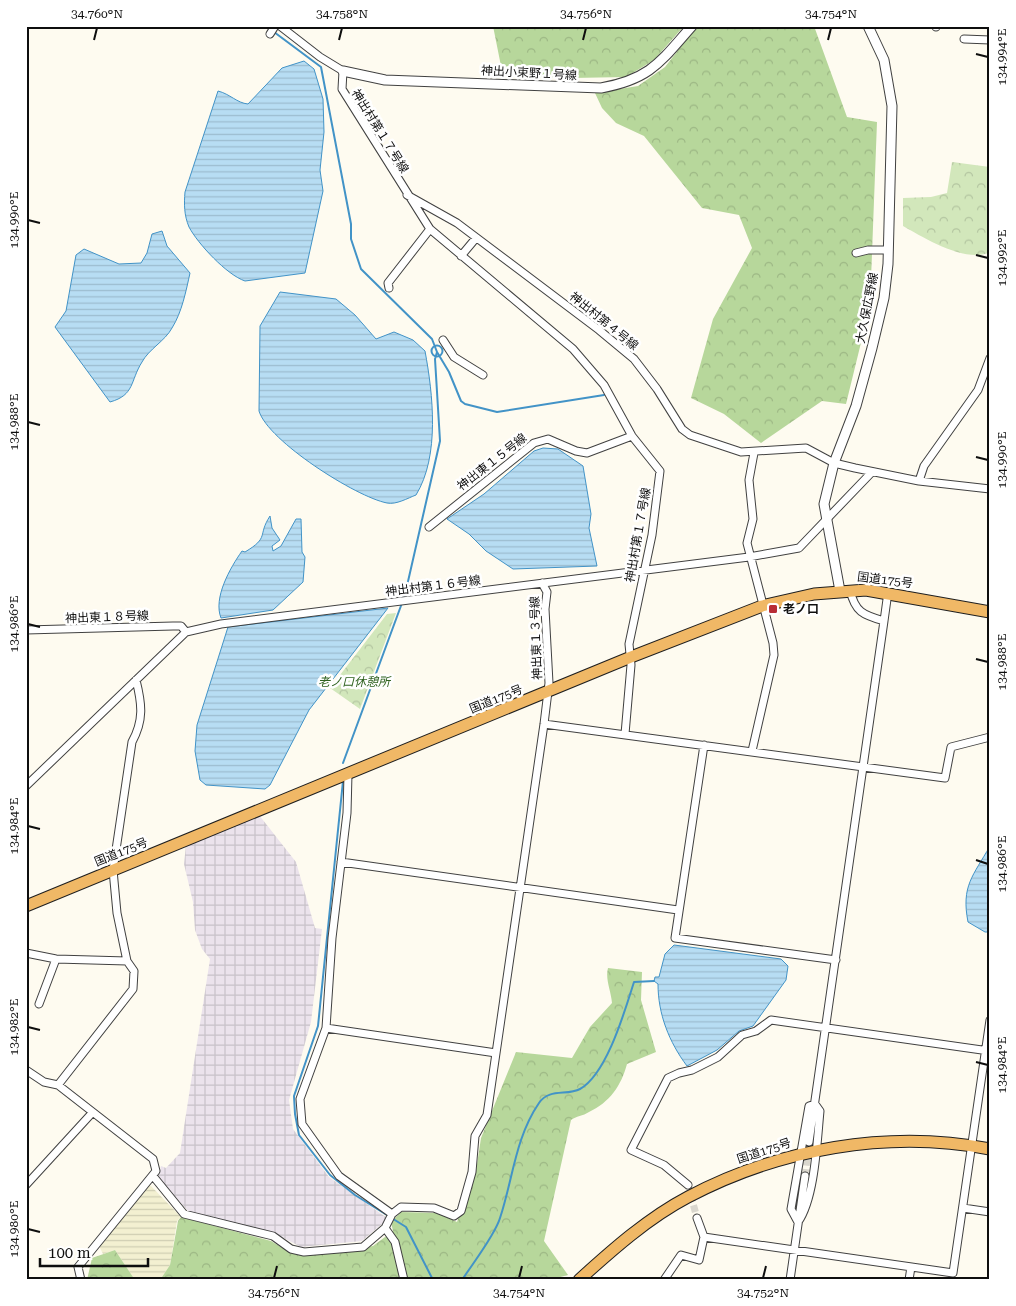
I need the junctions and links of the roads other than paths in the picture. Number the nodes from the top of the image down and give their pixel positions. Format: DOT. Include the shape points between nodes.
graph roads {
  1 [pos="274,26"];
  2 [pos="280,26"];
  3 [pos="692,26"];
  4 [pos="868,26"];
  5 [pos="270,34"];
  6 [pos="964,39"];
  7 [pos="990,40"];
  8 [pos="343,71"];
  9 [pos="406,195"];
  10 [pos="430,229"];
  11 [pos="476,238"];
  12 [pos="888,250"];
  13 [pos="856,253"];
  14 [pos="461,256"];
  15 [pos="388,288"];
  16 [pos="443,340"];
  17 [pos="989,361"];
  18 [pos="483,375"];
  19 [pos="632,436"];
  20 [pos="754,453"];
  21 [pos="834,463"];
  22 [pos="872,472"];
  23 [pos="919,481"];
  24 [pos="990,489"];
  25 [pos="826,520"];
  26 [pos="429,527"];
  27 [pos="749,557"];
  28 [pos="644,570"];
  29 [pos="542,583"];
  30 [pos="845,590"];
  31 [pos="888,592"];
  32 [pos="762,606"];
  33 [pos="990,612"];
  34 [pos="884,621"];
  35 [pos="26,630"];
  36 [pos="186,632"];
  37 [pos="631,657"];
  38 [pos="136,680"];
  39 [pos="547,693"];
  40 [pos="544,724"];
  41 [pos="625,734"];
  42 [pos="990,737"];
  43 [pos="704,745"];
  44 [pos="752,751"];
  45 [pos="863,767"];
  46 [pos="348,774"];
  47 [pos="26,786"];
  48 [pos="341,862"];
  49 [pos="113,870"];
  50 [pos="519,887"];
  51 [pos="26,906"];
  52 [pos="678,910"];
  53 [pos="26,952"];
  54 [pos="56,959"];
  55 [pos="836,960"];
  56 [pos="127,961"];
  57 [pos="39,1004"];
  58 [pos="990,1020"];
  59 [pos="826,1027"];
  60 [pos="326,1028"];
  61 [pos="988,1051"];
  62 [pos="496,1053"];
  63 [pos="26,1070"];
  64 [pos="58,1085"];
  65 [pos="815,1104"];
  66 [pos="92,1113"];
  67 [pos="813,1146"];
  68 [pos="972,1146"];
  69 [pos="990,1149"];
  70 [pos="801,1154"];
  71 [pos="153,1176"];
  72 [pos="805,1176"];
  73 [pos="26,1185"];
  74 [pos="688,1185"];
  75 [pos="963,1208"];
  76 [pos="990,1212"];
  77 [pos="392,1214"];
  78 [pos="697,1218"];
  79 [pos="798,1222"];
  80 [pos="384,1228"];
  81 [pos="704,1237"];
  82 [pos="794,1251"];
  83 [pos="911,1267"];
  84 [pos="81,1280"];
  85 [pos="404,1280"];
  86 [pos="579,1280"];
  87 [pos="664,1280"];
  88 [pos="790,1280"];
  89 [pos="909,1280"];
  1 -- 5 [label="street"];
  2 -- 8 [label="street"];
  3 -- 8 [label="street, 神出小束野１号線" via="651,70 619,85 601,88 385,80"];
  4 -- 12 [label="street, 大久保広野線" via="884,60 892,106"];
  6 -- 7 [label="street"];
  8 -- 9 [label="street, 神出村第１７号線" via="342,89"];
  9 -- 10 [label="street, 神出村第１７号線"];
  9 -- 11 [label="street, 神出村第４号線" via="457,223"];
  10 -- 14 [label="street, 神出村第１７号線"];
  10 -- 15 [label="street" via="388,283"];
  11 -- 14 [label="street"];
  11 -- 20 [label="street, 神出村第４号線" via="634,359 682,429 690,435 741,452"];
  12 -- 13 [label="street"];
  12 -- 21 [label="street, 大久保広野線" via="884,298 872,348 856,406"];
  14 -- 19 [label="street, 神出村第１７号線" via="573,349 604,385"];
  16 -- 18 [label="street" via="454,357"];
  17 -- 23 [label="street" via="978,390 924,466"];
  19 -- 26 [label="street, 神出東１５号線" via="587,454 548,439 534,442"];
  19 -- 28 [label="street, 神出村第１７号線" via="660,471"];
  20 -- 21 [label="street, 神出村第４号線" via="806,448"];
  20 -- 27 [label="street" via="749,480 753,519 747,543"];
  21 -- 22 [label="street, 神出村第４号線"];
  21 -- 25 [label="street, 大久保広野線" via="824,504"];
  22 -- 23 [label="street, 神出村第４号線"];
  22 -- 25 [label="street, 神出村第１６号線"];
  23 -- 24 [label="street, 神出村第４号線"];
  25 -- 27 [label="street, 神出村第１６号線" via="799,548"];
  25 -- 30 [label="street, 大久保広野線"];
  27 -- 28 [label="street, 神出村第１６号線"];
  27 -- 32 [label="street"];
  28 -- 29 [label="street, 神出村第１６号線"];
  28 -- 37 [label="street, 神出村第１７号線" via="629,644"];
  29 -- 36 [label="street, 神出村第１６号線" via="222,624"];
  29 -- 39 [label="street, 神出東１３号線" via="547,592"];
  30 -- 31 [label="highway, 国道175号"];
  30 -- 32 [label="highway, 国道175号" via="789,598"];
  30 -- 34 [label="street" via="864,615"];
  31 -- 33 [label="highway, 国道175号"];
  31 -- 34 [label="street"];
  32 -- 37 [label="highway, 国道175号"];
  32 -- 44 [label="street" via="774,655"];
  34 -- 45 [label="street"];
  35 -- 36 [label="street, 神出東１８号線" via="181,626"];
  36 -- 38 [label="street"];
  37 -- 39 [label="highway, 国道175号"];
  37 -- 41 [label="street, 神出村第１７号線"];
  38 -- 47 [label="street"];
  38 -- 49 [label="street" via="141,725 132,742"];
  39 -- 40 [label="street, 神出東１３号線"];
  39 -- 46 [label="highway, 国道175号"];
  40 -- 41 [label="street"];
  40 -- 50 [label="street, 神出東１３号線"];
  41 -- 43 [label="street"];
  42 -- 45 [label="street" via="951,746 945,778"];
  43 -- 44 [label="street"];
  43 -- 52 [label="street"];
  44 -- 45 [label="street"];
  45 -- 55 [label="street"];
  46 -- 48 [label="street"];
  46 -- 49 [label="highway, 国道175号"];
  48 -- 50 [label="street"];
  48 -- 60 [label="street"];
  49 -- 51 [label="highway, 国道175号"];
  49 -- 56 [label="street" via="117,913"];
  50 -- 52 [label="street"];
  50 -- 62 [label="street, 神出東１３号線"];
  52 -- 55 [label="street" via="675,938"];
  53 -- 54 [label="street"];
  54 -- 56 [label="street"];
  54 -- 57 [label="street"];
  55 -- 59 [label="street"];
  56 -- 64 [label="street" via="134,971 134,989"];
  58 -- 61 [label="street"];
  59 -- 61 [label="street"];
  59 -- 65 [label="street"];
  59 -- 74 [label="street" via="770,1020 756,1031 742,1035 718,1057 668,1078 631,1150 664,1165"];
  60 -- 62 [label="street"];
  60 -- 77 [label="street" via="300,1099 302,1124 339,1176"];
  61 -- 68 [label="street"];
  62 -- 77 [label="street, 神出東１３号線" via="487,1115 475,1136 472,1172 460,1211 454,1216 434,1208 401,1207"];
  63 -- 64 [label="street" via="44,1082"];
  64 -- 66 [label="street"];
  65 -- 67 [label="street"];
  65 -- 67 [label="street" via="820,1111"];
  65 -- 70 [label="street" via="809,1106"];
  66 -- 71 [label="street" via="153,1159 156,1172"];
  66 -- 73 [label="street"];
  67 -- 68 [label="highway, 国道175号" via="898,1141"];
  67 -- 70 [label="highway, 国道175号"];
  67 -- 79 [label="street" via="805,1211"];
  68 -- 69 [label="highway, 国道175号"];
  68 -- 75 [label="street"];
  70 -- 79 [label="street" via="792,1209"];
  70 -- 86 [label="highway, 国道175号" via="751,1169 686,1198"];
  71 -- 80 [label="street" via="184,1214 273,1236 291,1249 304,1252 363,1247"];
  71 -- 84 [label="street" via="78,1267"];
  72 -- 79 [label="street"];
  75 -- 76 [label="street"];
  75 -- 83 [label="street" via="953,1273"];
  77 -- 80 [label="street"];
  78 -- 81 [label="street"];
  79 -- 82 [label="street"];
  80 -- 85 [label="street" via="395,1242"];
  81 -- 82 [label="street"];
  81 -- 87 [label="street" via="699,1260 681,1255"];
  82 -- 83 [label="street"];
  82 -- 88 [label="street"];
  83 -- 89 [label="street"];
}
